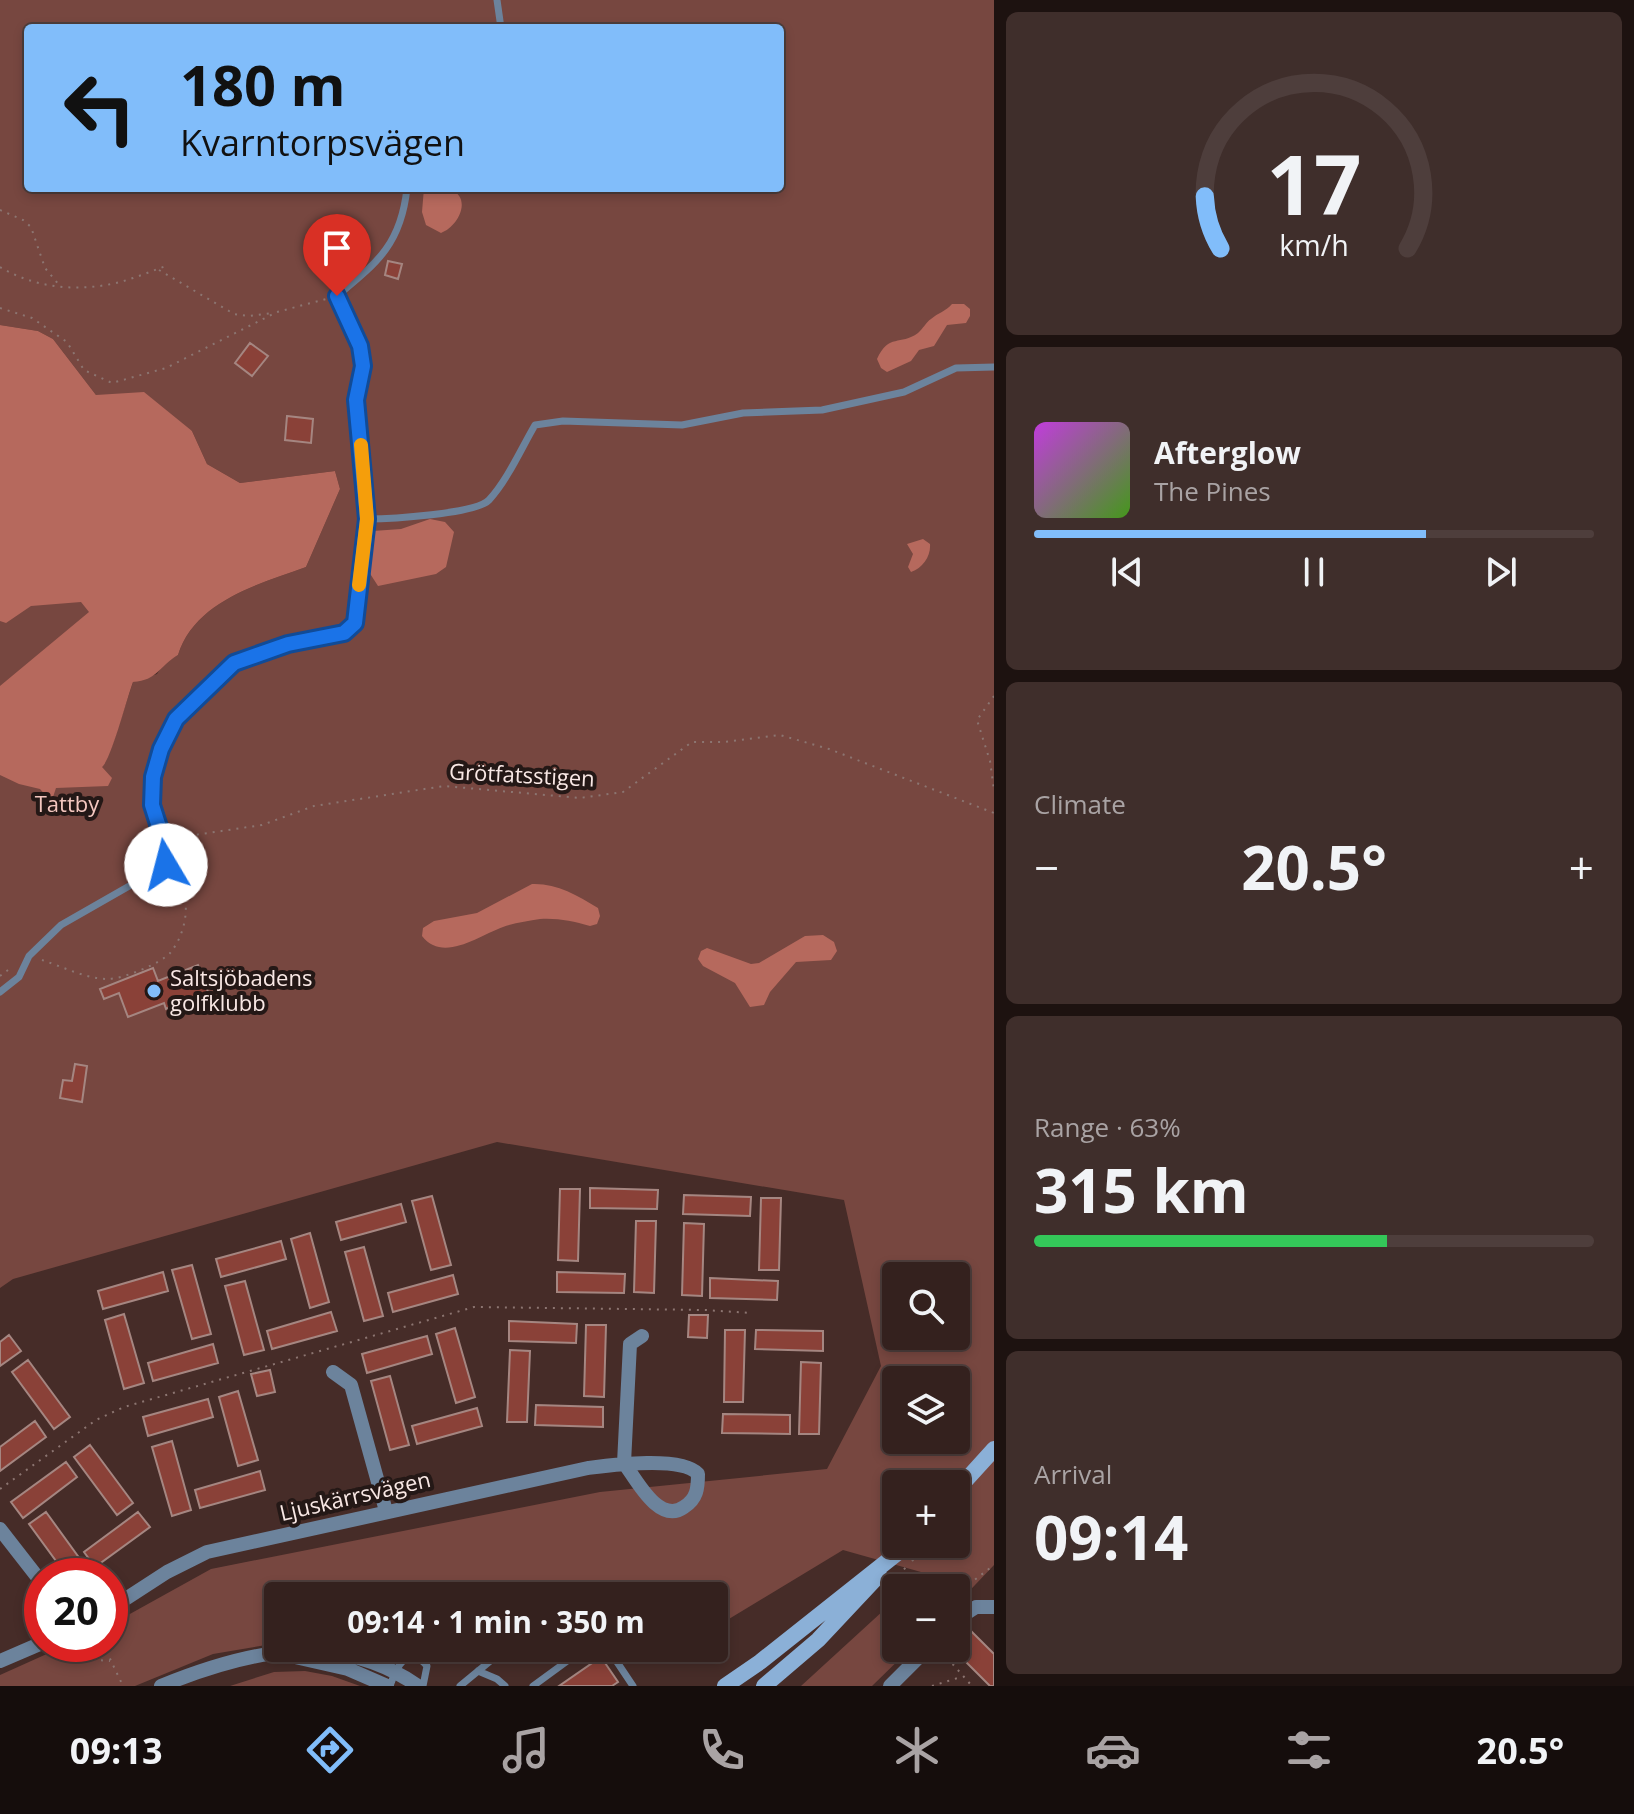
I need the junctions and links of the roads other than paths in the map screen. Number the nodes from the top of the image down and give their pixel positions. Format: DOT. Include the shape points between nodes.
graph roads {
  1 [pos="497,0"];
  2 [pos="500,24"];
  3 [pos="407,192"];
  4 [pos="994,367"];
  5 [pos="367,519"];
  6 [pos="0,992"];
  7 [pos="642,1336"];
  8 [pos="333,1372"];
  9 [pos="994,1449"];
  10 [pos="624,1463"];
  11 [pos="970,1476"];
  12 [pos="386,1511"];
  13 [pos="0,1529"];
  14 [pos="889,1558"];
  15 [pos="894,1558"];
  16 [pos="24,1560"];
  17 [pos="128,1597"];
  18 [pos="994,1607"];
  19 [pos="970,1611"];
  20 [pos="24,1651"];
  21 [pos="0,1661"];
  22 [pos="489,1662"];
  23 [pos="566,1662"];
  24 [pos="617,1662"];
  25 [pos="914,1662"];
  26 [pos="478,1671"];
  27 [pos="390,1681"];
  28 [pos="161,1686"];
  29 [pos="420,1686"];
  30 [pos="460,1686"];
  31 [pos="505,1686"];
  32 [pos="533,1686"];
  33 [pos="633,1686"];
  34 [pos="725,1686"];
  35 [pos="764,1686"];
  36 [pos="890,1686"];
  1 -- 2 [label="lane"];
  3 -- 5 [label="lane" via="395,240 337,296 360,346 363,366 356,400"];
  4 -- 5 [label="lane" via="956,368 904,392 822,410 743,413 682,425 535,425 488,502 471,510"];
  5 -- 6 [label="lane" via="355,623 344,633 288,644 234,663 176,719 161,749 152,791 159,827 173,847 166,865 61,925"];
  7 -- 10 [label="street" via="630,1344"];
  8 -- 12 [label="street" via="351,1385"];
  9 -- 11 [label="main road"];
  10 -- 10 [label="street, Ljuskärrsvägen" via="687,1466 698,1474 698,1490 687,1506 668,1511 650,1499"];
  10 -- 12 [label="street, Ljuskärrsvägen"];
  12 -- 17 [label="street, Ljuskärrsvägen" via="207,1552"];
  13 -- 16 [label="street"];
  14 -- 34 [label="main road"];
  15 -- 35 [label="main road" via="818,1640"];
  18 -- 19 [label="street"];
  20 -- 21 [label="street"];
  22 -- 26 [label="lane"];
  23 -- 32 [label="lane"];
  24 -- 33 [label="lane"];
  25 -- 36 [label="street"];
  26 -- 30 [label="lane"];
  26 -- 31 [label="lane"];
  27 -- 28 [label="street" via="354,1657 297,1650 208,1667"];
  27 -- 29 [label="street"];
  27 -- 29 [label="lane" via="406,1658 419,1658 427,1666"];
}
